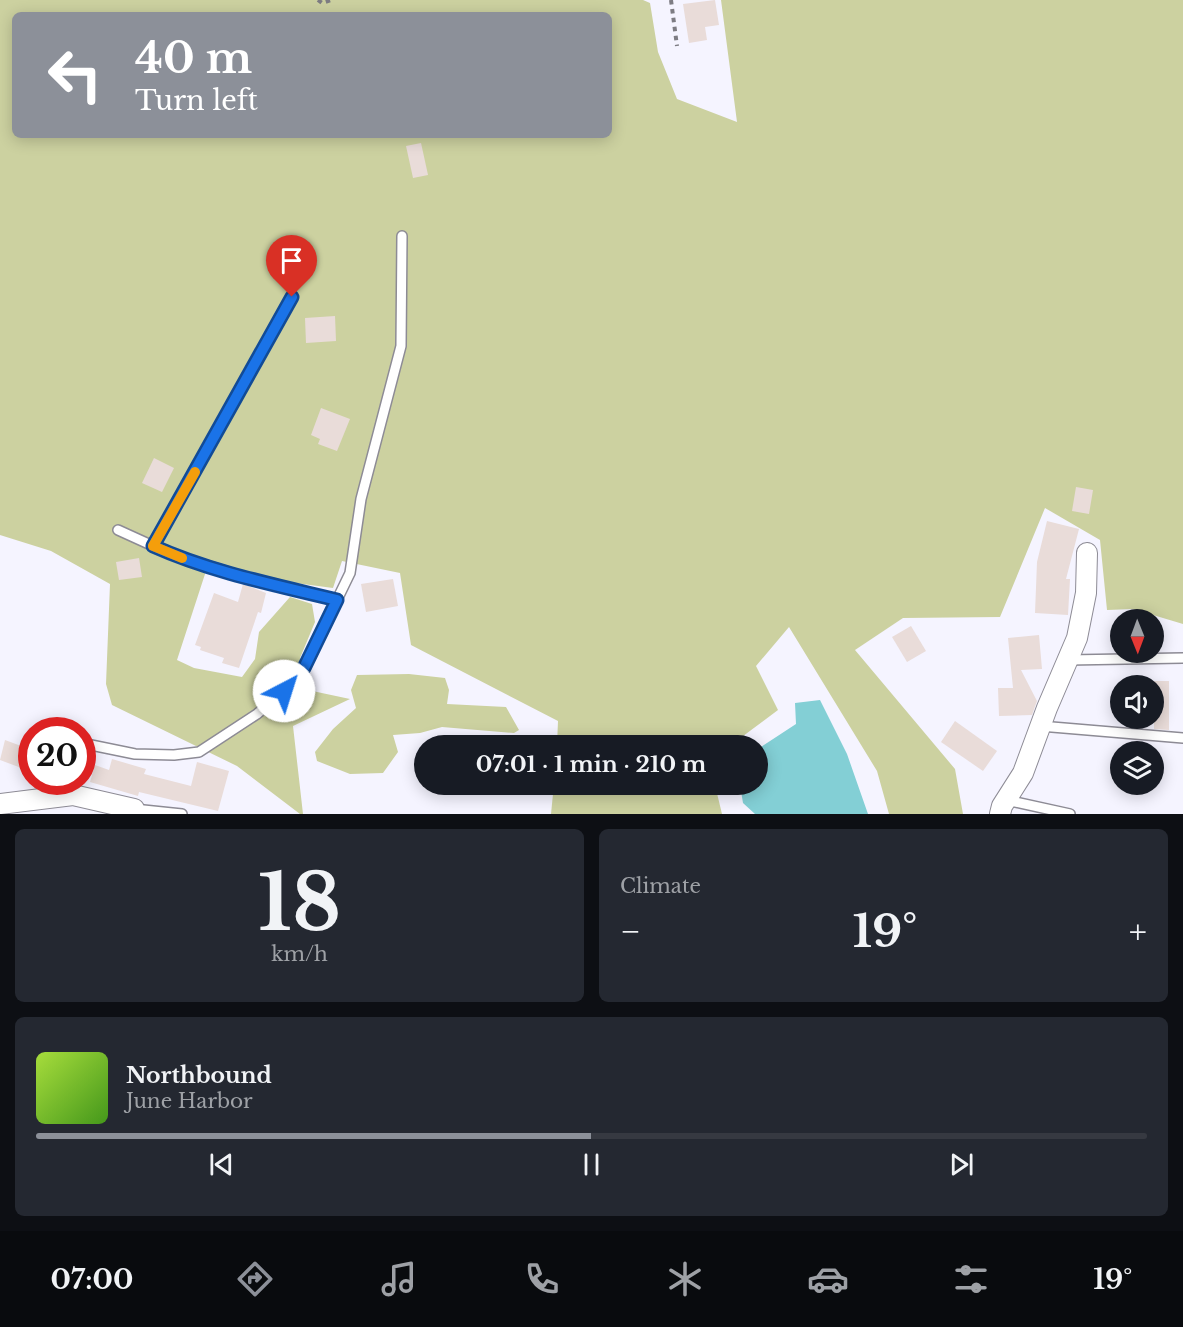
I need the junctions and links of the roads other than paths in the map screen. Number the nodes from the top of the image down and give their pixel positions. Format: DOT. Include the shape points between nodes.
graph roads {
  1 [pos="402,236"];
  2 [pos="292,297"];
  3 [pos="117,530"];
  4 [pos="153,546"];
  5 [pos="1087,553"];
  6 [pos="337,600"];
  7 [pos="1183,658"];
  8 [pos="1068,660"];
  9 [pos="1040,726"];
  10 [pos="1183,738"];
  11 [pos="96,747"];
  12 [pos="0,804"];
  13 [pos="1003,807"];
  14 [pos="134,812"];
  15 [pos="182,814"];
  16 [pos="1070,814"];
  1 -- 6 [label="lane" via="400,346 361,499 350,573"];
  2 -- 4 [label="lane"];
  3 -- 4 [label="lane"];
  4 -- 6 [label="lane" via="261,582"];
  5 -- 8 [label="street" via="1086,594"];
  6 -- 11 [label="lane" via="304,668 284,691 199,752 135,754"];
  7 -- 8 [label="lane"];
  8 -- 9 [label="street"];
  9 -- 10 [label="lane"];
  9 -- 13 [label="street" via="1023,773"];
  12 -- 14 [label="street" via="74,792"];
  13 -- 16 [label="lane"];
  14 -- 15 [label="lane"];
}
